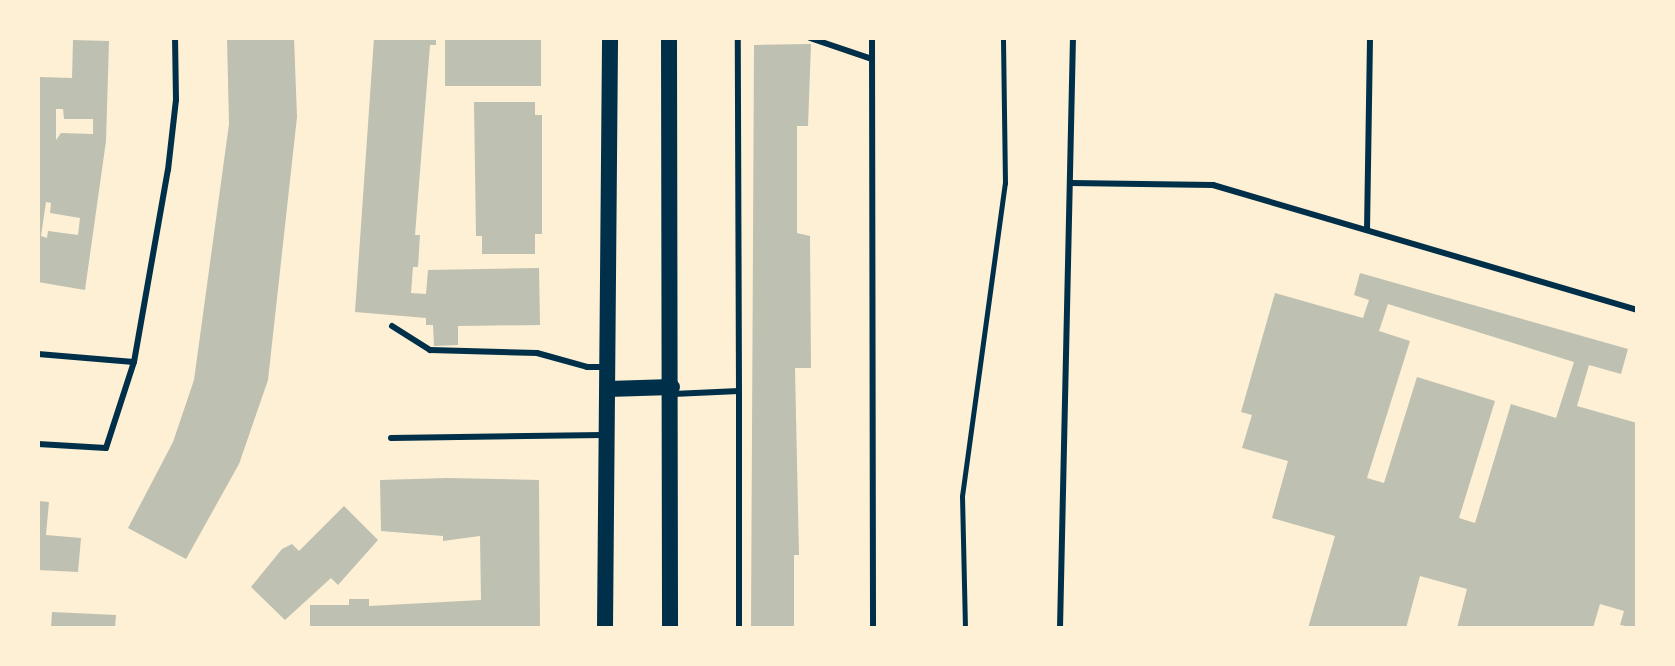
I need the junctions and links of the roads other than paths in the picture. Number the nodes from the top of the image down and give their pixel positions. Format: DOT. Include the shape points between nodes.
graph roads {
  1 [pos="175,38"];
  2 [pos="610,38"];
  3 [pos="669,38"];
  4 [pos="738,38"];
  5 [pos="810,38"];
  6 [pos="872,38"];
  7 [pos="1073,38"];
  8 [pos="1370,38"];
  9 [pos="872,59"];
  10 [pos="1071,183"];
  11 [pos="1367,230"];
  12 [pos="1637,310"];
  13 [pos="392,326"];
  14 [pos="38,354"];
  15 [pos="134,362"];
  16 [pos="608,367"];
  17 [pos="608,389"];
  18 [pos="673,390"];
  19 [pos="739,391"];
  20 [pos="608,435"];
  21 [pos="391,438"];
  22 [pos="38,444"];
  23 [pos="605,628"];
  24 [pos="670,628"];
  25 [pos="739,628"];
  26 [pos="873,628"];
  27 [pos="1060,628"];
  1 -- 15 [label="lane" via="176,100 168,170"];
  2 -- 16 [label="main road"];
  3 -- 18 [label="main road"];
  4 -- 19 [label="lane"];
  5 -- 9 [label="lane"];
  6 -- 9 [label="lane"];
  7 -- 10 [label="lane"];
  8 -- 11 [label="lane"];
  9 -- 26 [label="lane"];
  10 -- 11 [label="lane" via="1213,185"];
  10 -- 27 [label="lane"];
  11 -- 12 [label="lane"];
  13 -- 16 [label="lane" via="430,350 537,353 587,367"];
  14 -- 15 [label="lane"];
  15 -- 22 [label="lane" via="106,448"];
  16 -- 17 [label="main road"];
  17 -- 18 [label="main road"];
  17 -- 20 [label="main road"];
  18 -- 19 [label="lane"];
  18 -- 24 [label="main road"];
  19 -- 25 [label="lane"];
  20 -- 21 [label="lane"];
  20 -- 23 [label="main road"];
}
